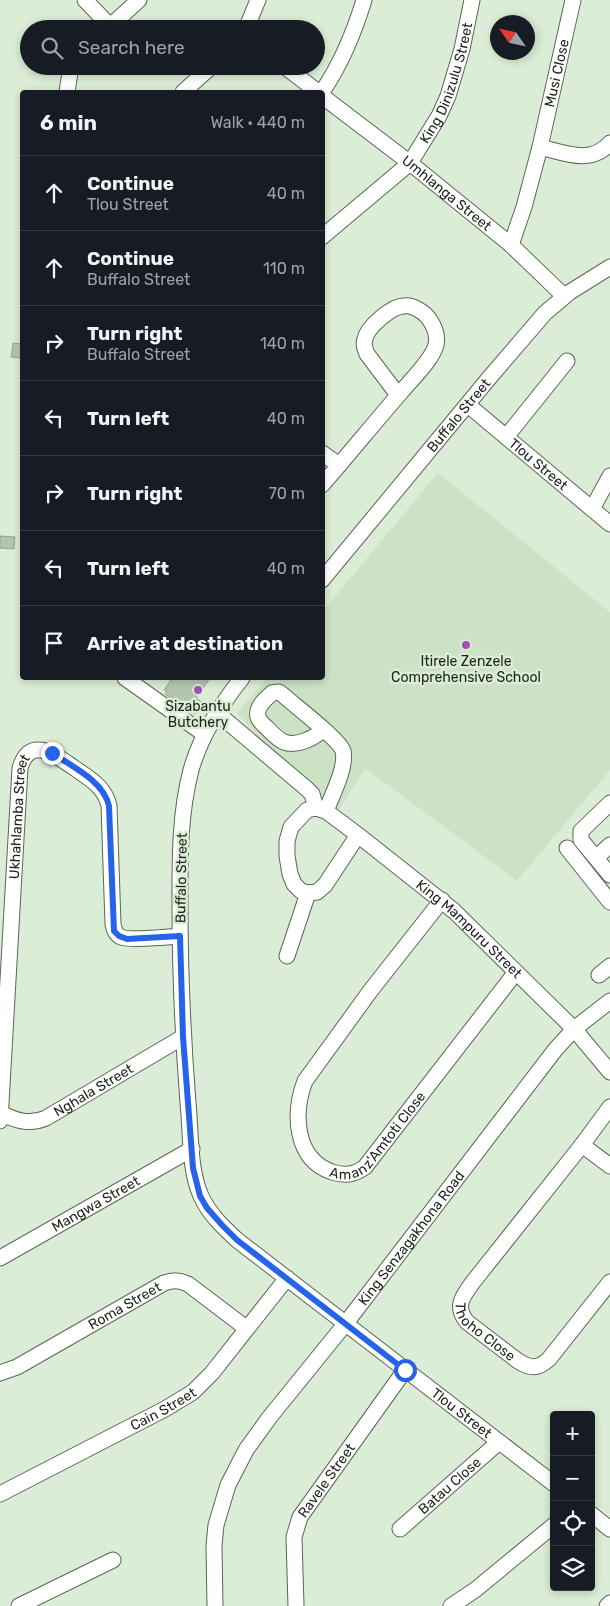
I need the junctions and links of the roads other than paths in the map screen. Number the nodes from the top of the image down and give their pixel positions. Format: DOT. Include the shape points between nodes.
graph roads {
  1 [pos="85,0"];
  2 [pos="139,0"];
  3 [pos="258,0"];
  4 [pos="364,0"];
  5 [pos="472,0"];
  6 [pos="573,0"];
  7 [pos="102,20"];
  8 [pos="116,20"];
  9 [pos="250,20"];
  10 [pos="70,75"];
  11 [pos="202,75"];
  12 [pos="296,75"];
  13 [pos="67,90"];
  14 [pos="185,90"];
  15 [pos="315,90"];
  16 [pos="323,90"];
  17 [pos="325,98"];
  18 [pos="610,143"];
  19 [pos="540,147"];
  20 [pos="410,163"];
  21 [pos="325,234"];
  22 [pos="511,245"];
  23 [pos="610,267"];
  24 [pos="564,296"];
  25 [pos="567,361"];
  26 [pos="398,395"];
  27 [pos="468,405"];
  28 [pos="506,437"];
  29 [pos="325,455"];
  30 [pos="339,465"];
  31 [pos="610,476"];
  32 [pos="325,481"];
  33 [pos="592,509"];
  34 [pos="610,524"];
  35 [pos="325,576"];
  36 [pos="128,680"];
  37 [pos="241,680"];
  38 [pos="217,713"];
  39 [pos="323,730"];
  40 [pos="204,734"];
  41 [pos="610,803"];
  42 [pos="321,809"];
  43 [pos="358,835"];
  44 [pos="610,845"];
  45 [pos="567,848"];
  46 [pos="596,858"];
  47 [pos="610,875"];
  48 [pos="308,893"];
  49 [pos="442,900"];
  50 [pos="610,902"];
  51 [pos="180,936"];
  52 [pos="287,956"];
  53 [pos="516,972"];
  54 [pos="610,1001"];
  55 [pos="574,1028"];
  56 [pos="183,1037"];
  57 [pos="610,1072"];
  58 [pos="610,1107"];
  59 [pos="1,1113"];
  60 [pos="0,1121"];
  61 [pos="582,1145"];
  62 [pos="192,1149"];
  63 [pos="610,1166"];
  64 [pos="0,1258"];
  65 [pos="287,1278"];
  66 [pos="610,1282"];
  67 [pos="346,1323"];
  68 [pos="246,1328"];
  69 [pos="405,1370"];
  70 [pos="0,1373"];
  71 [pos="499,1442"];
  72 [pos="550,1481"];
  73 [pos="0,1494"];
  74 [pos="595,1517"];
  75 [pos="550,1528"];
  76 [pos="400,1529"];
  77 [pos="610,1529"];
  78 [pos="113,1560"];
  79 [pos="610,1603"];
  80 [pos="19,1606"];
  81 [pos="215,1606"];
  82 [pos="296,1606"];
  83 [pos="450,1606"];
  84 [pos="607,1606"];
  1 -- 7 [label="street"];
  2 -- 8 [label="street"];
  3 -- 9 [label="street"];
  4 -- 16 [label="street" via="348,44"];
  5 -- 20 [label="street, King Dinizulu Street" via="448,96"];
  6 -- 19 [label="street, Musi Close"];
  10 -- 13 [label="street"];
  11 -- 14 [label="street"];
  12 -- 15 [label="street"];
  17 -- 20 [label="street, Umhlanga Street"];
  18 -- 19 [label="street" via="601,152 585,157"];
  19 -- 22 [label="street, Musi Close"];
  20 -- 21 [label="street, King Dinizulu Street"];
  20 -- 22 [label="street, Umhlanga Street"];
  22 -- 24 [label="street, Umhlanga Street"];
  23 -- 24 [label="street, Buffalo Street"];
  24 -- 27 [label="street, Buffalo Street"];
  25 -- 28 [label="street"];
  26 -- 26 [label="street" via="436,345 436,333 426,316 419,310 404,306 396,307 380,319 369,329 364,340 367,354"];
  26 -- 30 [label="street"];
  27 -- 28 [label="street, Tlou Street"];
  27 -- 35 [label="street, Buffalo Street"];
  28 -- 33 [label="street, Tlou Street"];
  29 -- 30 [label="street"];
  30 -- 32 [label="street"];
  31 -- 33 [label="street"];
  33 -- 34 [label="street, Tlou Street"];
  36 -- 40 [label="street"];
  37 -- 38 [label="street, Buffalo Street"];
  38 -- 40 [label="street, Buffalo Street"];
  38 -- 42 [label="street, King Mampuru Street" via="307,789"];
  39 -- 42 [label="street" via="339,744 343,752 343,766"];
  40 -- 51 [label="street, Buffalo Street" via="191,770 182,820"];
  41 -- 46 [label="street" via="581,830 581,840"];
  42 -- 43 [label="street, King Mampuru Street"];
  42 -- 48 [label="street" via="307,810 299,817 291,827 288,841 290,874 294,884"];
  43 -- 48 [label="street" via="325,884 317,892"];
  43 -- 49 [label="street, King Mampuru Street"];
  44 -- 46 [label="street"];
  45 -- 50 [label="street"];
  46 -- 47 [label="street"];
  48 -- 52 [label="street"];
  49 -- 53 [label="street, King Mampuru Street"];
  49 -- 53 [label="street, Amanz'Amtoti Close" via="305,1081 299,1097 298,1128 302,1144 316,1162 340,1174 357,1173 365,1167"];
  51 -- 56 [label="street, Buffalo Street"];
  51 -- 59 [label="street, Ukhahlamba Street" via="127,939 117,934 113,924 107,797 96,783 52,753 41,750 29,753 20,768"];
  53 -- 55 [label="street, King Mampuru Street"];
  54 -- 55 [label="street, King Senzagakhona Road"];
  55 -- 57 [label="street, King Mampuru Street"];
  55 -- 67 [label="street, King Senzagakhona Road"];
  56 -- 59 [label="street, Nghala Street" via="46,1118 33,1123"];
  56 -- 62 [label="street, Buffalo Street"];
  58 -- 61 [label="street"];
  59 -- 60 [label="street, Ukhahlamba Street"];
  61 -- 63 [label="street"];
  61 -- 66 [label="street, Thoho Close" via="473,1282 460,1307 462,1315 479,1331 518,1361 533,1368 549,1359"];
  62 -- 64 [label="street, Mangwa Street"];
  62 -- 65 [label="street, Buffalo Street" via="196,1182 210,1212 237,1240"];
  65 -- 67 [label="street, Buffalo Street"];
  65 -- 68 [label="street, Cain Street"];
  67 -- 69 [label="street, Tlou Street"];
  67 -- 81 [label="street, King Senzagakhona Road" via="263,1426 228,1485 216,1525"];
  68 -- 70 [label="street, Roma Street" via="188,1284 172,1281 18,1367"];
  68 -- 73 [label="street, Cain Street" via="207,1379 179,1401"];
  69 -- 71 [label="street, Tlou Street"];
  69 -- 82 [label="street, Ravele Street" via="300,1517 294,1538"];
  71 -- 72 [label="street, Tlou Street"];
  71 -- 76 [label="street, Batau Close"];
  74 -- 77 [label="street"];
  75 -- 83 [label="street" via="476,1590"];
  78 -- 80 [label="street"];
  79 -- 84 [label="street"];
}
